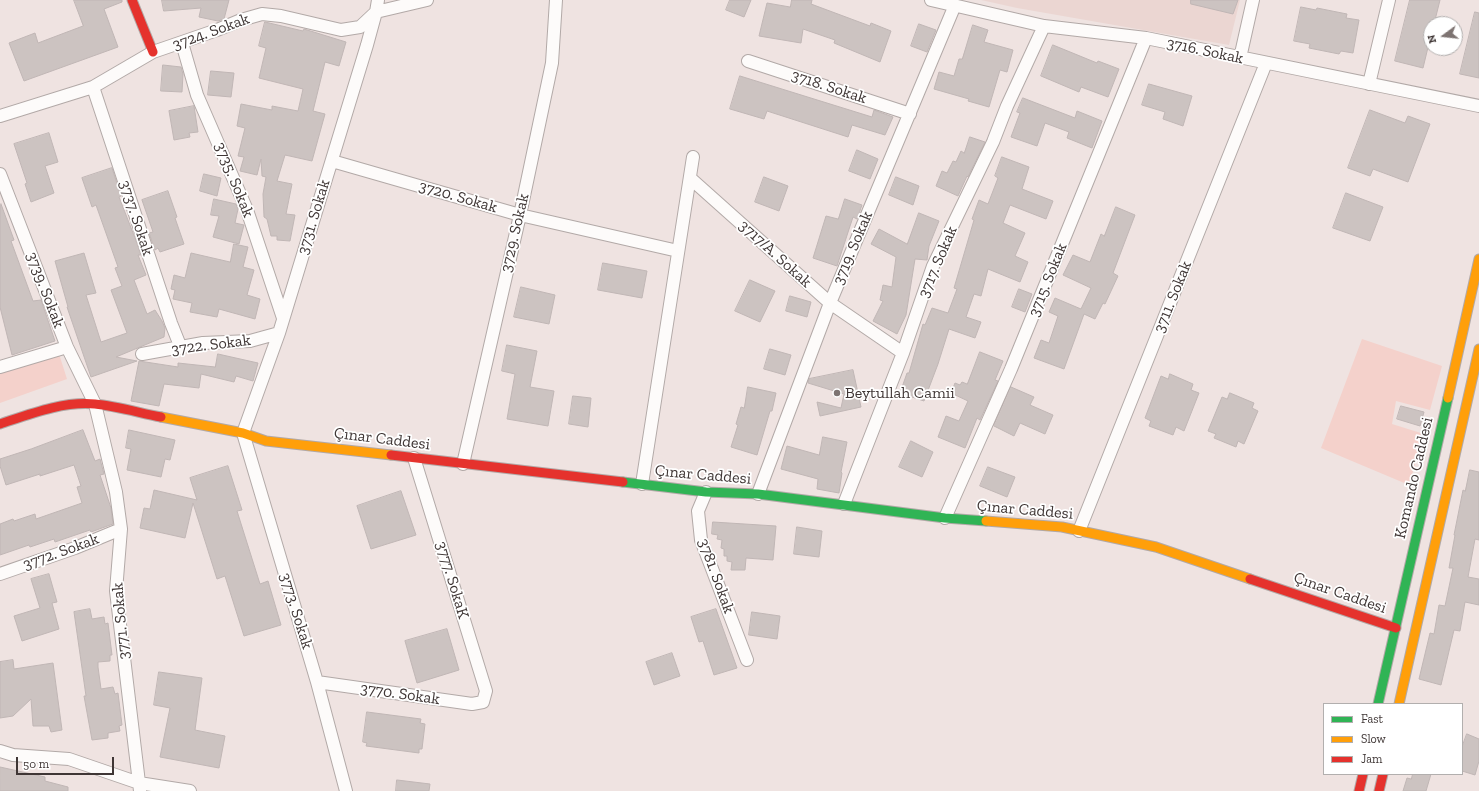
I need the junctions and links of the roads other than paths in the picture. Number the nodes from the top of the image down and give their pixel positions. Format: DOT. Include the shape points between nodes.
graph roads {
  1 [pos="132,0"];
  2 [pos="427,0"];
  3 [pos="556,0"];
  4 [pos="931,0"];
  5 [pos="1253,0"];
  6 [pos="1389,0"];
  7 [pos="955,5"];
  8 [pos="377,6"];
  9 [pos="1044,26"];
  10 [pos="1146,38"];
  11 [pos="182,43"];
  12 [pos="153,52"];
  13 [pos="1240,58"];
  14 [pos="748,61"];
  15 [pos="1266,63"];
  16 [pos="1369,84"];
  17 [pos="93,87"];
  18 [pos="1479,106"];
  19 [pos="910,114"];
  20 [pos="0,116"];
  21 [pos="693,157"];
  22 [pos="332,161"];
  23 [pos="0,174"];
  24 [pos="690,178"];
  25 [pos="520,215"];
  26 [pos="678,251"];
  27 [pos="1479,259"];
  28 [pos="830,303"];
  29 [pos="283,318"];
  30 [pos="279,332"];
  31 [pos="67,347"];
  32 [pos="181,348"];
  33 [pos="1479,349"];
  34 [pos="903,353"];
  35 [pos="142,354"];
  36 [pos="0,367"];
  37 [pos="95,404"];
  38 [pos="0,424"];
  39 [pos="243,432"];
  40 [pos="414,458"];
  41 [pos="463,464"];
  42 [pos="642,484"];
  43 [pos="706,492"];
  44 [pos="758,494"];
  45 [pos="844,504"];
  46 [pos="945,518"];
  47 [pos="121,529"];
  48 [pos="1079,531"];
  49 [pos="0,574"];
  50 [pos="1396,628"];
  51 [pos="747,660"];
  52 [pos="317,682"];
  53 [pos="483,702"];
  54 [pos="1378,703"];
  55 [pos="1399,703"];
  56 [pos="0,751"];
  57 [pos="1363,775"];
  58 [pos="1383,775"];
  59 [pos="139,787"];
  60 [pos="190,791"];
  61 [pos="346,791"];
  62 [pos="1359,791"];
  63 [pos="1379,791"];
  1 -- 12 [label="street"];
  2 -- 8 [label="street, 3724. Sokak"];
  3 -- 25 [label="street, 3729. Sokak" via="552,63"];
  4 -- 7 [label="street, 3716. Sokak"];
  5 -- 13 [label="street"];
  6 -- 16 [label="street"];
  7 -- 9 [label="street, 3716. Sokak"];
  7 -- 19 [label="street, 3719. Sokak"];
  8 -- 11 [label="street, 3724. Sokak" via="360,27 341,30 262,14"];
  8 -- 22 [label="street, 3731. Sokak"];
  9 -- 10 [label="street, 3716. Sokak"];
  9 -- 34 [label="street, 3717. Sokak" via="993,142 933,266"];
  10 -- 13 [label="street, 3716. Sokak"];
  10 -- 46 [label="street, 3715. Sokak" via="1011,370"];
  11 -- 12 [label="street, 3724. Sokak"];
  11 -- 29 [label="street, 3735. Sokak" via="197,95 247,210"];
  12 -- 17 [label="street, 3724. Sokak"];
  13 -- 15 [label="street, 3716. Sokak"];
  14 -- 19 [label="street, 3718. Sokak"];
  15 -- 16 [label="street, 3716. Sokak"];
  15 -- 48 [label="street, 3711. Sokak"];
  16 -- 18 [label="street, 3716. Sokak"];
  17 -- 20 [label="street, 3724. Sokak"];
  17 -- 32 [label="street, 3737. Sokak"];
  19 -- 28 [label="street, 3719. Sokak"];
  21 -- 24 [label="street"];
  22 -- 25 [label="street, 3720. Sokak"];
  22 -- 29 [label="street, 3731. Sokak"];
  23 -- 31 [label="street, 3739. Sokak"];
  24 -- 26 [label="street"];
  24 -- 28 [label="street, 3717/A. Sokak"];
  25 -- 26 [label="street, 3720. Sokak"];
  25 -- 41 [label="street, 3729. Sokak"];
  26 -- 42 [label="street"];
  27 -- 50 [label="street, Komando Caddesi"];
  28 -- 34 [label="street, 3717/A. Sokak"];
  28 -- 44 [label="street, 3719. Sokak"];
  29 -- 30 [label="street, 3731. Sokak"];
  30 -- 32 [label="street, 3722. Sokak" via="250,341 203,343"];
  30 -- 39 [label="street, 3731. Sokak"];
  31 -- 36 [label="street"];
  31 -- 37 [label="street, 3739. Sokak"];
  32 -- 35 [label="street, 3722. Sokak"];
  33 -- 55 [label="street"];
  34 -- 45 [label="street, 3717. Sokak"];
  37 -- 38 [label="street, Çınar Caddesi" via="69,405"];
  37 -- 39 [label="street, Çınar Caddesi"];
  37 -- 47 [label="street, 3771. Sokak" via="116,492"];
  39 -- 40 [label="street, Çınar Caddesi" via="266,441"];
  39 -- 52 [label="street, 3773. Sokak"];
  40 -- 41 [label="street, Çınar Caddesi"];
  40 -- 53 [label="street, 3777. SokaK" via="486,691"];
  41 -- 42 [label="street, Çınar Caddesi"];
  42 -- 43 [label="street, Çınar Caddesi"];
  43 -- 44 [label="street, Çınar Caddesi"];
  43 -- 51 [label="street, 3781. Sokak" via="698,511 702,540"];
  44 -- 45 [label="street, Çınar Caddesi"];
  45 -- 46 [label="street, Çınar Caddesi"];
  46 -- 48 [label="street, Çınar Caddesi" via="1062,527"];
  47 -- 49 [label="street, 3772. Sokak"];
  47 -- 59 [label="street, 3771. Sokak" via="116,591"];
  48 -- 50 [label="street, Çınar Caddesi" via="1156,547"];
  50 -- 54 [label="street, Komando Caddesi"];
  52 -- 53 [label="street, 3770. Sokak" via="472,704"];
  52 -- 61 [label="street, 3773. Sokak"];
  56 -- 59 [label="street" via="13,755 69,759"];
  57 -- 62 [label="street"];
  58 -- 63 [label="street"];
  59 -- 60 [label="street"];
}
